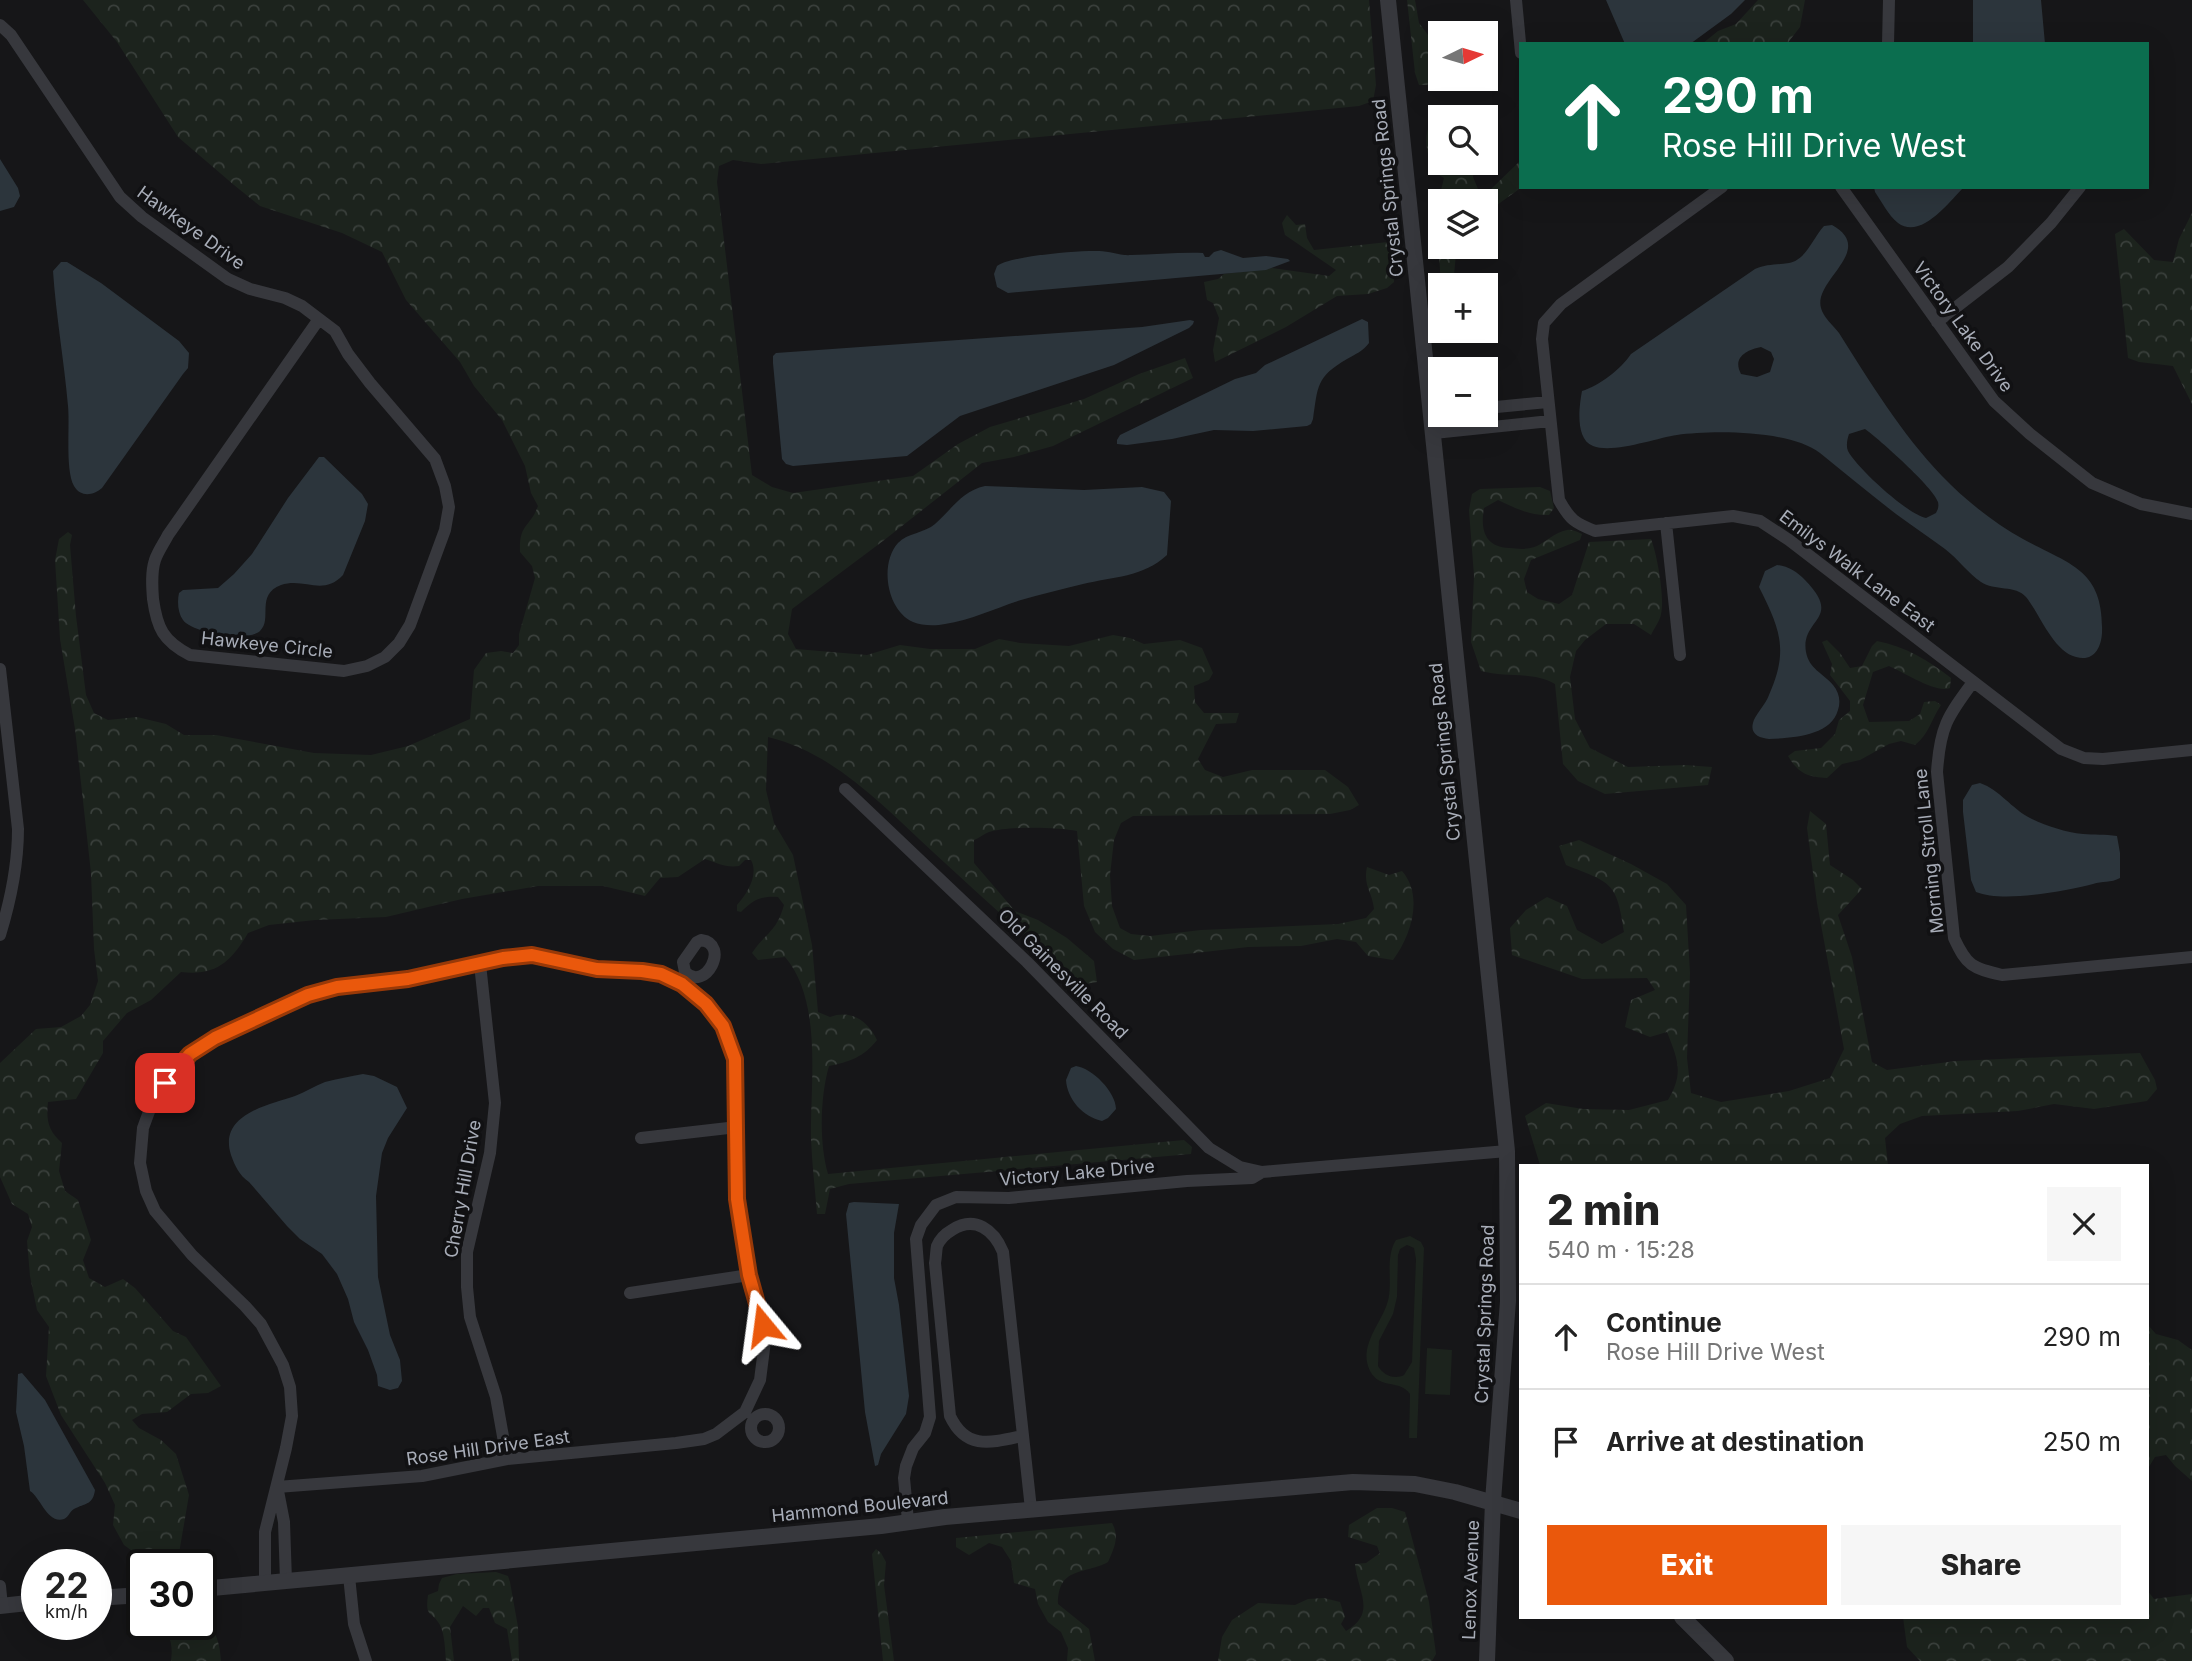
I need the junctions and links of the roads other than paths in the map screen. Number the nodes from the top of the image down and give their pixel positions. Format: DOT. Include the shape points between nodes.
graph roads {
  1 [pos="1388,0"];
  2 [pos="1516,0"];
  3 [pos="1889,0"];
  4 [pos="0,25"];
  5 [pos="1520,42"];
  6 [pos="1888,42"];
  7 [pos="1719,189"];
  8 [pos="1842,189"];
  9 [pos="2078,189"];
  10 [pos="319,319"];
  11 [pos="1937,322"];
  12 [pos="1429,357"];
  13 [pos="1548,402"];
  14 [pos="1498,407"];
  15 [pos="1550,421"];
  16 [pos="1435,427"];
  17 [pos="1434,433"];
  18 [pos="2192,514"];
  19 [pos="1666,523"];
  20 [pos="1680,655"];
  21 [pos="0,669"];
  22 [pos="1973,682"];
  23 [pos="2192,750"];
  24 [pos="845,789"];
  25 [pos="6,888"];
  26 [pos="0,935"];
  27 [pos="2192,957"];
  28 [pos="480,964"];
  29 [pos="737,1127"];
  30 [pos="641,1138"];
  31 [pos="1507,1151"];
  32 [pos="1262,1172"];
  33 [pos="749,1275"];
  34 [pos="630,1293"];
  35 [pos="1022,1436"];
  36 [pos="507,1459"];
  37 [pos="277,1487"];
  38 [pos="1493,1501"];
  39 [pos="1031,1509"];
  40 [pos="1519,1510"];
  41 [pos="908,1521"];
  42 [pos="349,1576"];
  43 [pos="286,1581"];
  44 [pos="265,1583"];
  45 [pos="0,1586"];
  46 [pos="217,1588"];
  47 [pos="21,1604"];
  48 [pos="1,1606"];
  49 [pos="1684,1619"];
  50 [pos="366,1661"];
  51 [pos="1487,1661"];
  52 [pos="1726,1661"];
  1 -- 12 [label="street, Crystal Springs Road"];
  2 -- 5 [label="street"];
  3 -- 6 [label="street"];
  4 -- 10 [label="street, Hawkeye Drive" via="120,197 228,279 294,302"];
  7 -- 13 [label="street, Emilys Walk Lane East" via="1561,304 1544,323"];
  8 -- 11 [label="street, Victory Lake Drive"];
  9 -- 11 [label="street" via="2008,267"];
  10 -- 10 [label="street, Hawkeye Circle" via="335,331 370,383 435,459 446,486 445,530 410,625 385,657 344,671 190,655 166,638 156,624 151,585 154,562 168,535"];
  11 -- 18 [label="street, Victory Lake Drive" via="1994,401 2092,483 2141,503"];
  13 -- 14 [label="street"];
  13 -- 15 [label="street, Emilys Walk Lane East"];
  15 -- 17 [label="street"];
  15 -- 19 [label="street, Emilys Walk Lane East" via="1559,500 1569,517 1595,531"];
  16 -- 17 [label="street, Crystal Springs Road"];
  17 -- 31 [label="street, Crystal Springs Road"];
  19 -- 20 [label="street"];
  19 -- 22 [label="street, Emilys Walk Lane East" via="1733,516 1760,521"];
  21 -- 25 [label="street" via="18,828 18,855"];
  22 -- 23 [label="street, Emilys Walk Lane East" via="2061,750 2084,758"];
  22 -- 27 [label="street, Morning Stroll Lane" via="1948,716 1938,745 1937,772 1954,938 1964,959 1980,970 2002,975"];
  24 -- 32 [label="street, Old Gainesville Road" via="1027,962 1209,1148 1240,1167"];
  25 -- 26 [label="street"];
  28 -- 29 [label="street" via="532,955 685,980 728,1037 735,1059"];
  28 -- 36 [label="street, Cherry Hill Drive" via="495,1103 490,1153 467,1252 467,1287 470,1317 496,1397"];
  28 -- 37 [label="street" via="308,995 190,1054 154,1097 146,1117 140,1163 155,1211 192,1255 246,1306 283,1365 292,1416"];
  29 -- 30 [label="street"];
  29 -- 33 [label="street" via="737,1199"];
  31 -- 32 [label="street, Victory Lake Drive"];
  31 -- 38 [label="street, Crystal Springs Road" via="1508,1301"];
  32 -- 41 [label="street, Victory Lake Drive" via="1252,1178 1009,1198 956,1197 936,1205 920,1225 916,1239 930,1417 906,1466"];
  33 -- 34 [label="street"];
  33 -- 36 [label="street, Rose Hill Drive East" via="760,1310 765,1352 750,1415 704,1439"];
  35 -- 35 [label="street" via="1003,1252 986,1228 959,1226 943,1236 935,1263 950,1416 963,1436 983,1443"];
  35 -- 39 [label="street"];
  36 -- 37 [label="street, Rose Hill Drive East" via="422,1476"];
  37 -- 43 [label="street" via="284,1522"];
  37 -- 44 [label="street" via="265,1532"];
  38 -- 39 [label="street, Hammond Boulevard" via="1415,1485 1353,1482"];
  38 -- 40 [label="street, Hammond Boulevard"];
  38 -- 51 [label="street, Lenox Avenue"];
  39 -- 41 [label="street, Hammond Boulevard"];
  41 -- 42 [label="street, Hammond Boulevard"];
  42 -- 43 [label="street, Hammond Boulevard"];
  42 -- 50 [label="street" via="354,1624"];
  43 -- 44 [label="street, Hammond Boulevard"];
  44 -- 46 [label="street, Hammond Boulevard"];
  45 -- 48 [label="street"];
  47 -- 48 [label="street"];
  49 -- 52 [label="street"];
}
